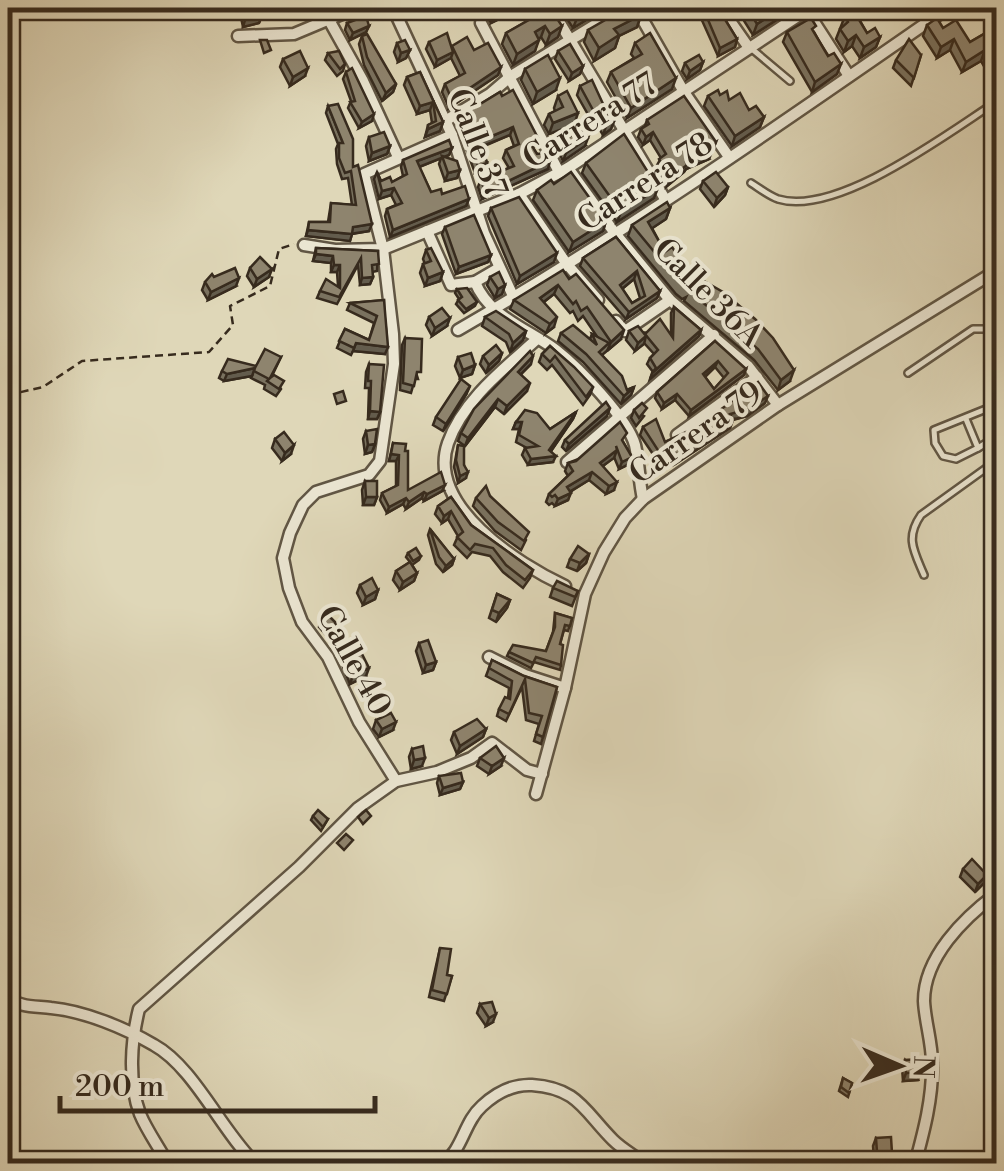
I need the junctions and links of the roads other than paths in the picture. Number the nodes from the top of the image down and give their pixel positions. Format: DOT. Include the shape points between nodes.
graph roads {
  1 [pos="356,8"];
  2 [pos="393,8"];
  3 [pos="551,8"];
  4 [pos="624,8"];
  5 [pos="636,8"];
  6 [pos="721,8"];
  7 [pos="807,8"];
  8 [pos="948,8"];
  9 [pos="329,20"];
  10 [pos="482,23"];
  11 [pos="238,36"];
  12 [pos="570,40"];
  13 [pos="749,48"];
  14 [pos="511,76"];
  15 [pos="849,76"];
  16 [pos="790,81"];
  17 [pos="684,92"];
  18 [pos="996,102"];
  19 [pos="445,122"];
  20 [pos="623,132"];
  21 [pos="452,135"];
  22 [pos="398,157"];
  23 [pos="728,157"];
  24 [pos="563,170"];
  25 [pos="751,183"];
  26 [pos="519,194"];
  27 [pos="665,199"];
  28 [pos="476,212"];
  29 [pos="427,232"];
  30 [pos="614,232"];
  31 [pos="304,245"];
  32 [pos="383,249"];
  33 [pos="566,262"];
  34 [pos="499,268"];
  35 [pos="996,271"];
  36 [pos="475,282"];
  37 [pos="514,296"];
  38 [pos="670,300"];
  39 [pos="601,304"];
  40 [pos="497,309"];
  41 [pos="613,318"];
  42 [pos="462,328"];
  43 [pos="714,335"];
  44 [pos="996,336"];
  45 [pos="538,339"];
  46 [pos="908,372"];
  47 [pos="757,376"];
  48 [pos="996,404"];
  49 [pos="778,405"];
  50 [pos="618,417"];
  51 [pos="966,419"];
  52 [pos="677,435"];
  53 [pos="996,437"];
  54 [pos="978,448"];
  55 [pos="996,461"];
  56 [pos="567,462"];
  57 [pos="643,499"];
  58 [pos="924,575"];
  59 [pos="584,594"];
  60 [pos="490,657"];
  61 [pos="566,688"];
  62 [pos="542,774"];
  63 [pos="396,781"];
  64 [pos="536,794"];
  65 [pos="995,895"];
  66 [pos="8,996"];
  67 [pos="132,1035"];
  68 [pos="168,1164"];
  69 [pos="256,1164"];
  70 [pos="442,1164"];
  71 [pos="645,1164"];
  72 [pos="915,1164"];
  1 -- 9 [label="street"];
  2 -- 19 [label="street, Calle 37"];
  3 -- 12 [label="street"];
  4 -- 12 [label="street"];
  5 -- 17 [label="street"];
  6 -- 13 [label="street"];
  7 -- 13 [label="street, Carrera 77"];
  7 -- 15 [label="street"];
  8 -- 15 [label="street, Carrera 78"];
  9 -- 11 [label="street" via="294,34"];
  9 -- 22 [label="street"];
  10 -- 14 [label="street, Calle 36A"];
  12 -- 14 [label="street"];
  12 -- 20 [label="street"];
  13 -- 16 [label="lane"];
  13 -- 17 [label="street, Carrera 77"];
  14 -- 19 [label="street"];
  14 -- 24 [label="street, Calle 36A"];
  15 -- 23 [label="street, Carrera 78"];
  17 -- 20 [label="street, Carrera 77"];
  17 -- 23 [label="street"];
  18 -- 25 [label="lane" via="841,193 797,202 776,199"];
  19 -- 21 [label="street, Calle 37"];
  20 -- 24 [label="street, Carrera 77"];
  20 -- 27 [label="street"];
  21 -- 22 [label="street"];
  21 -- 28 [label="street, Calle 37"];
  22 -- 32 [label="street" via="364,174"];
  23 -- 27 [label="street, Carrera 78"];
  24 -- 26 [label="street, Carrera 77"];
  24 -- 30 [label="street, Calle 36A"];
  26 -- 28 [label="street, Carrera 77"];
  26 -- 33 [label="street"];
  27 -- 30 [label="street, Carrera 78"];
  28 -- 29 [label="street, Carrera 77"];
  28 -- 34 [label="street, Calle 37"];
  29 -- 32 [label="street, Carrera 77"];
  29 -- 36 [label="street" via="451,285"];
  30 -- 33 [label="street, Carrera 78"];
  30 -- 38 [label="street, Calle 36A"];
  31 -- 32 [label="street, Carrera 77"];
  32 -- 63 [label="street, Calle 40" via="394,364 380,462 369,475 316,492 303,505 284,558 302,622"];
  33 -- 37 [label="street, Carrera 78"];
  33 -- 39 [label="street"];
  34 -- 36 [label="street"];
  34 -- 37 [label="street, Calle 37"];
  35 -- 49 [label="street, Carrera 79"];
  36 -- 40 [label="street" via="484,301"];
  37 -- 40 [label="street, Carrera 78"];
  38 -- 41 [label="street" via="625,331"];
  38 -- 43 [label="street, Calle 36A"];
  40 -- 42 [label="street, Carrera 78"];
  40 -- 45 [label="street"];
  43 -- 47 [label="street, Calle 36A"];
  43 -- 50 [label="street"];
  44 -- 46 [label="lane" via="973,329"];
  45 -- 50 [label="street" via="558,351"];
  45 -- 59 [label="street" via="490,382 458,423 444,459 456,501 472,521 508,552"];
  47 -- 49 [label="street, Calle 36A"];
  47 -- 52 [label="street"];
  48 -- 51 [label="lane"];
  49 -- 57 [label="street, Carrera 79"];
  50 -- 56 [label="street"];
  50 -- 57 [label="street" via="634,442"];
  51 -- 54 [label="lane"];
  51 -- 54 [label="lane" via="938,427 935,443 950,458"];
  53 -- 54 [label="lane"];
  55 -- 58 [label="lane" via="913,526 910,542"];
  57 -- 59 [label="street, Carrera 79" via="625,518"];
  59 -- 61 [label="street, Carrera 79"];
  60 -- 61 [label="street"];
  61 -- 62 [label="street, Carrera 79"];
  62 -- 63 [label="street" via="492,744 438,772"];
  62 -- 64 [label="street, Carrera 79"];
  63 -- 67 [label="street" via="165,983 139,1009"];
  65 -- 72 [label="street" via="946,944 926,983 931,1086"];
  66 -- 67 [label="street"];
  67 -- 68 [label="street" via="140,1114"];
  67 -- 69 [label="street" via="170,1058"];
  70 -- 71 [label="street" via="482,1106 525,1085 558,1087"];
}
